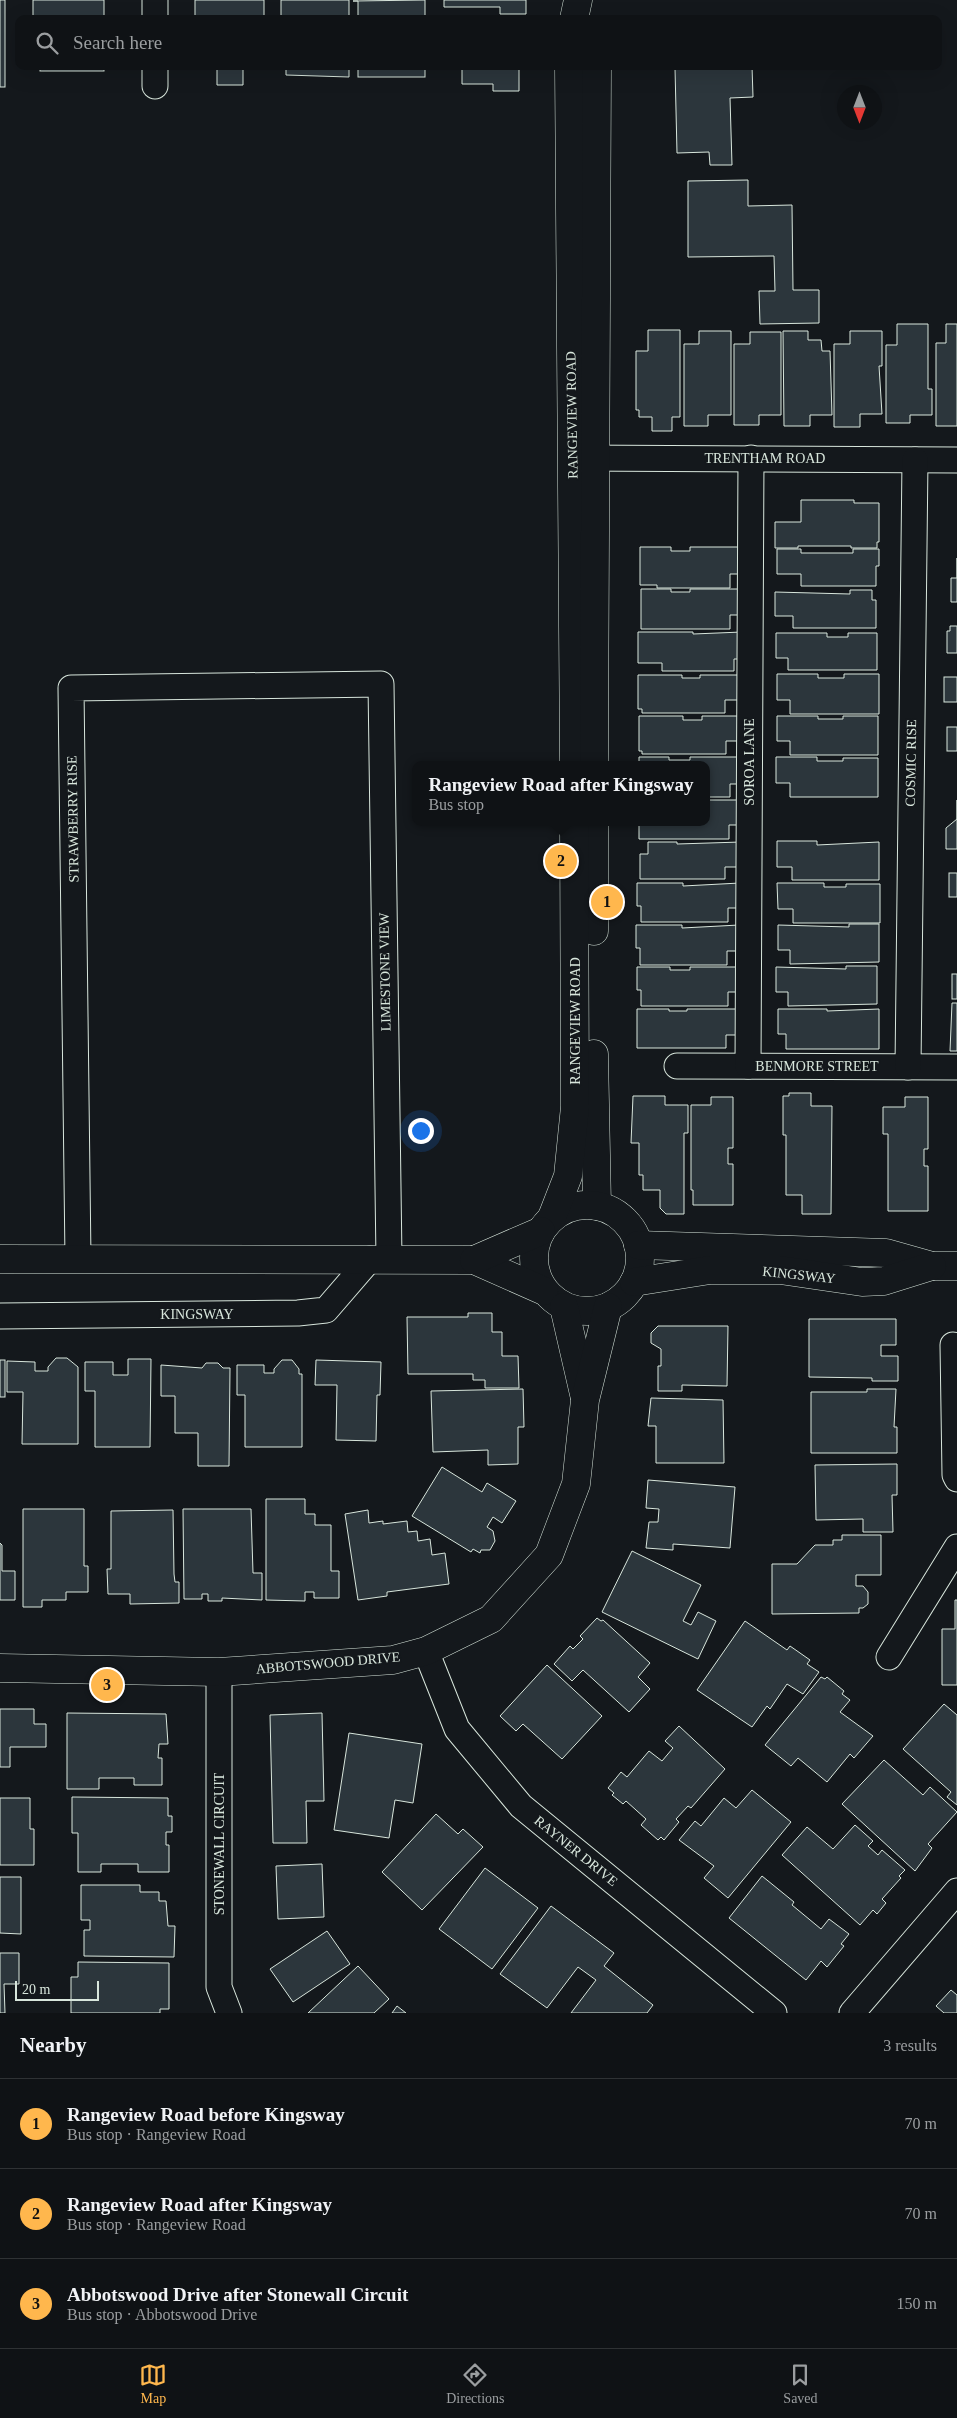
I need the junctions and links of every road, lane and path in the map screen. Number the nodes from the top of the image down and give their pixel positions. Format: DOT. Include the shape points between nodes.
graph roads {
  1 [pos="155,0"];
  2 [pos="578,0"];
  3 [pos="590,0"];
  4 [pos="155,15"];
  5 [pos="575,15"];
  6 [pos="593,15"];
  7 [pos="568,70"];
  8 [pos="597,70"];
  9 [pos="583,458"];
  10 [pos="751,458"];
  11 [pos="915,460"];
  12 [pos="957,460"];
  13 [pos="382,684"];
  14 [pos="574,761"];
  15 [pos="594,761"];
  16 [pos="574,826"];
  17 [pos="594,826"];
  18 [pos="585,936"];
  19 [pos="677,1066"];
  20 [pos="748,1066"];
  21 [pos="908,1067"];
  22 [pos="957,1067"];
  23 [pos="597,1206"];
  24 [pos="546,1224"];
  25 [pos="638,1245"];
  26 [pos="0,1259"];
  27 [pos="78,1259"];
  28 [pos="379,1259"];
  29 [pos="474,1260"];
  30 [pos="944,1266"];
  31 [pos="634,1282"];
  32 [pos="554,1299"];
  33 [pos="608,1307"];
  34 [pos="0,1316"];
  35 [pos="953,1346"];
  36 [pos="585,1400"];
  37 [pos="957,1478"];
  38 [pos="957,1547"];
  39 [pos="426,1651"];
  40 [pos="889,1657"];
  41 [pos="0,1668"];
  42 [pos="219,1672"];
  43 [pos="957,1891"];
  44 [pos="229,2013"];
  45 [pos="774,2013"];
  46 [pos="852,2013"];
  1 -- 4 [label="street"];
  2 -- 5 [label="street"];
  3 -- 6 [label="street"];
  7 -- 9 [label="street, RANGEVIEW ROAD"];
  8 -- 9 [label="street, RANGEVIEW ROAD"];
  9 -- 10 [label="street, TRENTHAM ROAD"];
  9 -- 14 [label="street, RANGEVIEW ROAD"];
  9 -- 15 [label="street, RANGEVIEW ROAD"];
  10 -- 11 [label="street, TRENTHAM ROAD"];
  10 -- 20 [label="street, SOROA LANE"];
  11 -- 12 [label="street, TRENTHAM ROAD"];
  11 -- 21 [label="street, COSMIC RISE"];
  13 -- 27 [label="street, STRAWBERRY RISE" via="71,688"];
  13 -- 28 [label="street, LIMESTONE VIEW"];
  16 -- 18 [label="street, RANGEVIEW ROAD"];
  17 -- 18 [label="street, RANGEVIEW ROAD"];
  18 -- 23 [label="street, RANGEVIEW ROAD"];
  18 -- 24 [label="street, RANGEVIEW ROAD" via="568,1176"];
  19 -- 20 [label="street, BENMORE STREET"];
  20 -- 21 [label="street, BENMORE STREET"];
  21 -- 22 [label="street, BENMORE STREET"];
  23 -- 24 [label="street" via="574,1207"];
  23 -- 25 [label="street" via="610,1211 628,1225"];
  24 -- 29 [label="street"];
  24 -- 32 [label="street" via="533,1256 535,1273"];
  25 -- 30 [label="street, KINGSWAY" via="886,1254"];
  25 -- 31 [label="street" via="640,1265"];
  26 -- 27 [label="street"];
  27 -- 28 [label="street"];
  28 -- 29 [label="street"];
  28 -- 34 [label="street, KINGSWAY" via="326,1310"];
  29 -- 32 [label="street"];
  30 -- 31 [label="street, KINGSWAY" via="884,1281 862,1282 780,1270 710,1270"];
  31 -- 33 [label="street" via="626,1294"];
  32 -- 33 [label="street" via="585,1312"];
  32 -- 36 [label="street, ABBOTSWOOD DRIVE"];
  33 -- 36 [label="street, ABBOTSWOOD DRIVE"];
  35 -- 37 [label="street"];
  36 -- 39 [label="street, ABBOTSWOOD DRIVE" via="576,1484 549,1554 491,1619"];
  38 -- 40 [label="street"];
  39 -- 42 [label="street, ABBOTSWOOD DRIVE" via="393,1660"];
  39 -- 45 [label="street, RAYNER DRIVE" via="457,1729 521,1806"];
  41 -- 42 [label="street, ABBOTSWOOD DRIVE"];
  42 -- 44 [label="street, STONEWALL CIRCUIT" via="219,1986"];
  43 -- 46 [label="street"];
}
